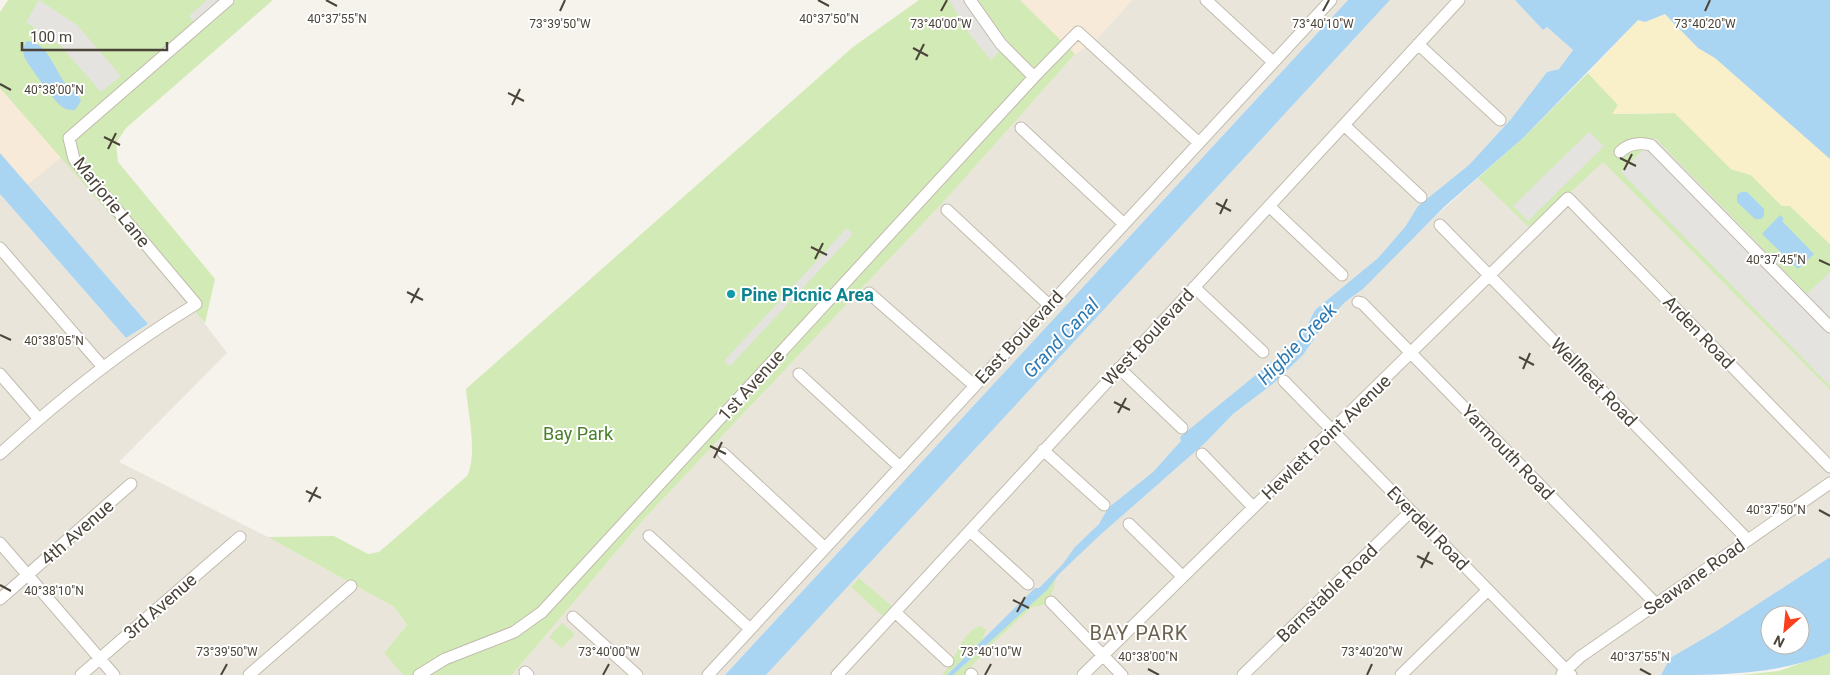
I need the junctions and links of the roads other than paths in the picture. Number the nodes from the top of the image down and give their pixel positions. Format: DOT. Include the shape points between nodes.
graph roads {
  1 [pos="228,0"];
  2 [pos="970,0"];
  3 [pos="1206,0"];
  4 [pos="1330,0"];
  5 [pos="1459,0"];
  6 [pos="1418,44"];
  7 [pos="1273,62"];
  8 [pos="1034,77"];
  9 [pos="1500,120"];
  10 [pos="1344,125"];
  11 [pos="1021,128"];
  12 [pos="1199,142"];
  13 [pos="1620,152"];
  14 [pos="1421,197"];
  15 [pos="1568,198"];
  16 [pos="1269,206"];
  17 [pos="946,210"];
  18 [pos="1124,224"];
  19 [pos="1440,225"];
  20 [pos="0,248"];
  21 [pos="1342,275"];
  22 [pos="1490,276"];
  23 [pos="1194,287"];
  24 [pos="869,293"];
  25 [pos="1358,302"];
  26 [pos="1049,305"];
  27 [pos="1830,327"];
  28 [pos="1263,352"];
  29 [pos="1411,353"];
  30 [pos="102,366"];
  31 [pos="1119,368"];
  32 [pos="0,374"];
  33 [pos="799,374"];
  34 [pos="1284,381"];
  35 [pos="975,386"];
  36 [pos="38,418"];
  37 [pos="1182,428"];
  38 [pos="1332,430"];
  39 [pos="1043,450"];
  40 [pos="723,453"];
  41 [pos="0,454"];
  42 [pos="1202,454"];
  43 [pos="900,467"];
  44 [pos="1830,467"];
  45 [pos="1830,483"];
  46 [pos="131,484"];
  47 [pos="1104,505"];
  48 [pos="1253,507"];
  49 [pos="1411,511"];
  50 [pos="1129,524"];
  51 [pos="970,531"];
  52 [pos="649,536"];
  53 [pos="240,537"];
  54 [pos="1748,540"];
  55 [pos="0,543"];
  56 [pos="825,548"];
  57 [pos="28,575"];
  58 [pos="1182,576"];
  59 [pos="1028,584"];
  60 [pos="351,586"];
  61 [pos="1488,590"];
  62 [pos="0,598"];
  63 [pos="1051,602"];
  64 [pos="1656,604"];
  65 [pos="895,612"];
  66 [pos="573,617"];
  67 [pos="750,629"];
  68 [pos="1103,656"];
  69 [pos="100,658"];
  70 [pos="948,661"];
  71 [pos="1566,673"];
  72 [pos="80,675"];
  73 [pos="114,675"];
  74 [pos="248,675"];
  75 [pos="418,675"];
  76 [pos="637,675"];
  77 [pos="708,675"];
  78 [pos="837,675"];
  79 [pos="1083,675"];
  80 [pos="1122,675"];
  81 [pos="1242,675"];
  82 [pos="1401,675"];
  1 -- 30 [label="street, Marjorie Lane" via="69,138 74,159 196,304"];
  2 -- 8 [label="street" via="1001,44"];
  3 -- 7 [label="street"];
  4 -- 7 [label="street, East Boulevard"];
  5 -- 6 [label="street, West Boulevard"];
  6 -- 9 [label="street"];
  6 -- 10 [label="street, West Boulevard"];
  7 -- 12 [label="street, East Boulevard"];
  8 -- 12 [label="street, 1st Avenue" via="1078,32"];
  8 -- 75 [label="street, 1st Avenue" via="542,612 514,632 445,659"];
  10 -- 14 [label="street"];
  10 -- 16 [label="street, West Boulevard"];
  11 -- 18 [label="street"];
  12 -- 18 [label="street, East Boulevard"];
  13 -- 27 [label="street" via="1625,146 1639,142 1651,145"];
  15 -- 22 [label="street, Hewlett Point Avenue"];
  15 -- 44 [label="street, Arden Road"];
  16 -- 21 [label="street"];
  16 -- 23 [label="street, West Boulevard"];
  17 -- 26 [label="street"];
  18 -- 26 [label="street, East Boulevard"];
  19 -- 22 [label="street, Wellfleet Road"];
  20 -- 30 [label="street"];
  22 -- 29 [label="street, Hewlett Point Avenue"];
  22 -- 54 [label="street, Wellfleet Road"];
  23 -- 28 [label="street"];
  23 -- 31 [label="street, West Boulevard"];
  24 -- 35 [label="street"];
  25 -- 29 [label="street, Yarmouth Road"];
  26 -- 35 [label="street, East Boulevard"];
  29 -- 38 [label="street, Hewlett Point Avenue"];
  29 -- 64 [label="street, Yarmouth Road"];
  30 -- 36 [label="street"];
  31 -- 37 [label="street"];
  31 -- 39 [label="street, West Boulevard"];
  32 -- 36 [label="street"];
  33 -- 43 [label="street"];
  34 -- 38 [label="street, Everdell Road"];
  35 -- 43 [label="street, East Boulevard"];
  36 -- 41 [label="street"];
  38 -- 48 [label="street, Hewlett Point Avenue"];
  38 -- 49 [label="street, Everdell Road"];
  39 -- 47 [label="street"];
  39 -- 51 [label="street, West Boulevard"];
  40 -- 56 [label="street"];
  42 -- 48 [label="street"];
  43 -- 56 [label="street, East Boulevard"];
  45 -- 54 [label="street, Seawane Road"];
  46 -- 57 [label="street, 4th Avenue"];
  48 -- 58 [label="street, Hewlett Point Avenue"];
  49 -- 61 [label="street, Everdell Road"];
  49 -- 81 [label="street, Barnstable Road"];
  50 -- 58 [label="street"];
  51 -- 59 [label="street"];
  51 -- 65 [label="street, West Boulevard"];
  52 -- 67 [label="street"];
  53 -- 69 [label="street, 3rd Avenue"];
  54 -- 64 [label="street, Seawane Road"];
  55 -- 57 [label="street"];
  56 -- 67 [label="street, East Boulevard"];
  57 -- 62 [label="street, 4th Avenue"];
  57 -- 69 [label="street"];
  58 -- 68 [label="street, Hewlett Point Avenue"];
  60 -- 74 [label="street"];
  61 -- 71 [label="street, Everdell Road"];
  61 -- 82 [label="street"];
  63 -- 68 [label="street"];
  64 -- 71 [label="street, Seawane Road" via="1580,657"];
  65 -- 70 [label="street"];
  65 -- 78 [label="street, West Boulevard"];
  66 -- 76 [label="street"];
  67 -- 77 [label="street, East Boulevard"];
  68 -- 79 [label="street, Hewlett Point Avenue"];
  68 -- 80 [label="street"];
  69 -- 72 [label="street, 3rd Avenue"];
  69 -- 73 [label="street"];
}
